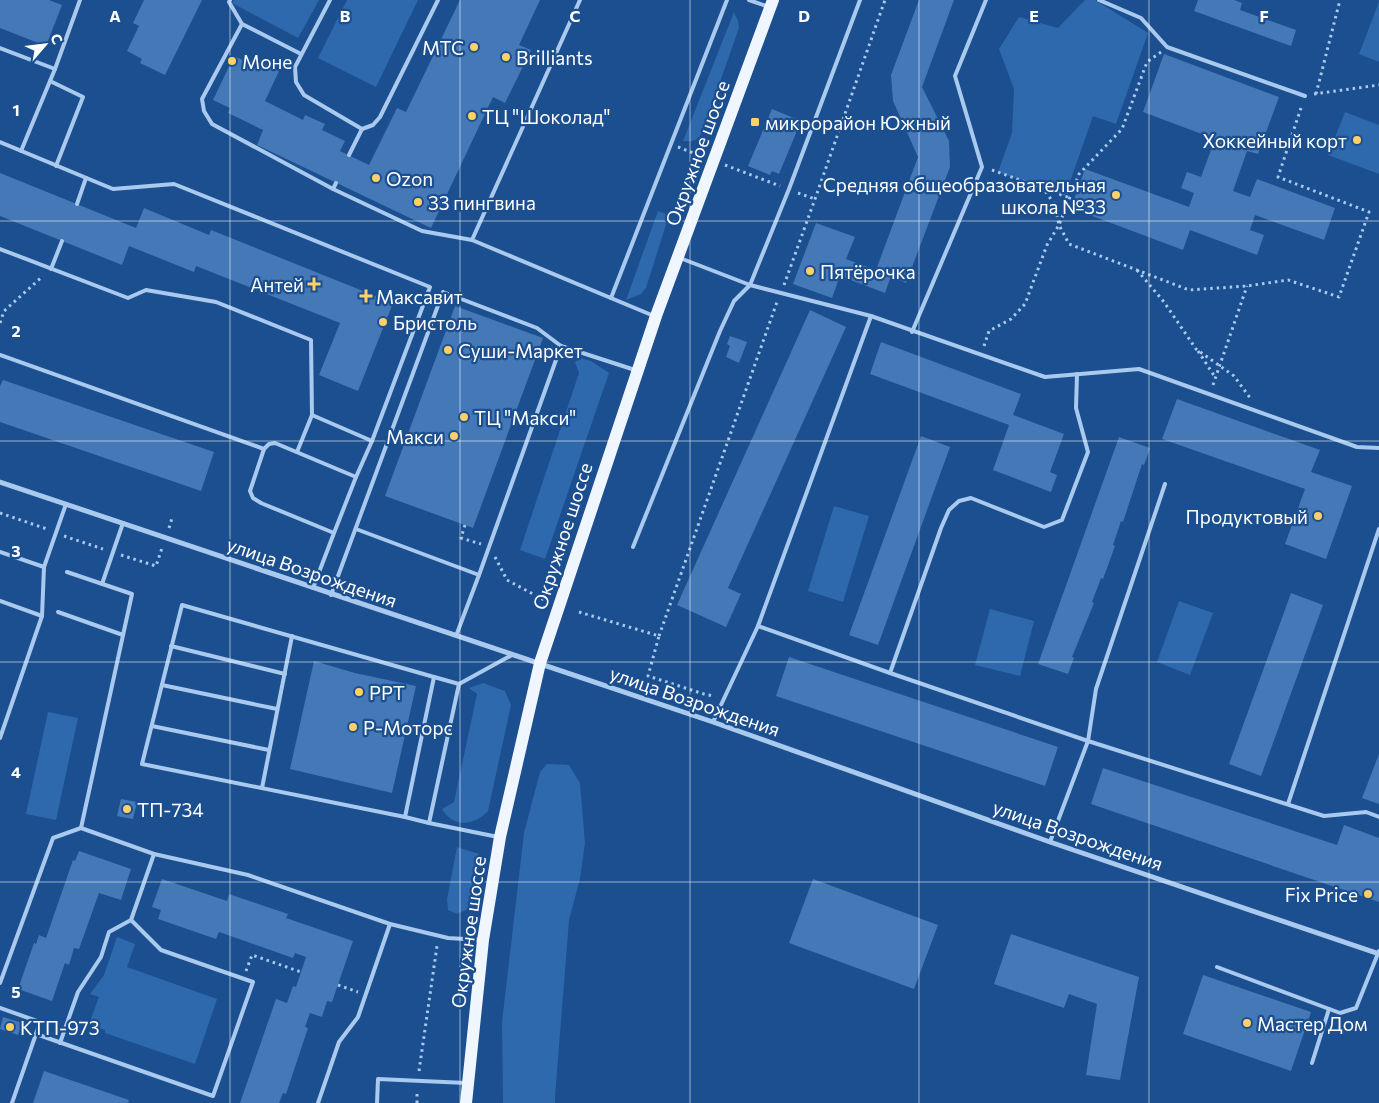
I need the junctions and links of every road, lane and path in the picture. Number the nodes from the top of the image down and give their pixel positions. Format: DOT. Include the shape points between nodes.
graph roads {
  1 [pos="80,0"];
  2 [pos="230,0"];
  3 [pos="330,0"];
  4 [pos="438,0"];
  5 [pos="580,0"];
  6 [pos="727,0"];
  7 [pos="749,0"];
  8 [pos="860,0"];
  9 [pos="885,0"];
  10 [pos="986,0"];
  11 [pos="1098,0"];
  12 [pos="1340,0"];
  13 [pos="772,4"];
  14 [pos="242,24"];
  15 [pos="1167,47"];
  16 [pos="0,48"];
  17 [pos="301,54"];
  18 [pos="55,69"];
  19 [pos="50,81"];
  20 [pos="1379,85"];
  21 [pos="1316,94"];
  22 [pos="1305,96"];
  23 [pos="362,129"];
  24 [pos="0,142"];
  25 [pos="671,144"];
  26 [pos="21,151"];
  27 [pos="349,155"];
  28 [pos="713,160"];
  29 [pos="56,166"];
  30 [pos="982,166"];
  31 [pos="86,178"];
  32 [pos="336,183"];
  33 [pos="1043,188"];
  34 [pos="333,189"];
  35 [pos="789,190"];
  36 [pos="1070,198"];
  37 [pos="815,199"];
  38 [pos="77,204"];
  39 [pos="1059,225"];
  40 [pos="472,240"];
  41 [pos="62,242"];
  42 [pos="0,249"];
  43 [pos="678,258"];
  44 [pos="51,269"];
  45 [pos="1136,270"];
  46 [pos="750,285"];
  47 [pos="1247,286"];
  48 [pos="781,293"];
  49 [pos="611,298"];
  50 [pos="656,316"];
  51 [pos="871,316"];
  52 [pos="0,323"];
  53 [pos="912,332"];
  54 [pos="561,346"];
  55 [pos="1196,349"];
  56 [pos="0,355"];
  57 [pos="981,355"];
  58 [pos="1220,366"];
  59 [pos="638,370"];
  60 [pos="1078,374"];
  61 [pos="1216,378"];
  62 [pos="1210,394"];
  63 [pos="1263,414"];
  64 [pos="312,415"];
  65 [pos="372,441"];
  66 [pos="1379,448"];
  67 [pos="264,449"];
  68 [pos="297,452"];
  69 [pos="356,477"];
  70 [pos="0,482"];
  71 [pos="1165,484"];
  72 [pos="66,504"];
  73 [pos="0,513"];
  74 [pos="172,518"];
  75 [pos="123,523"];
  76 [pos="465,525"];
  77 [pos="356,529"];
  78 [pos="1379,530"];
  79 [pos="56,532"];
  80 [pos="334,534"];
  81 [pos="166,538"];
  82 [pos="489,547"];
  83 [pos="634,547"];
  84 [pos="0,552"];
  85 [pos="113,553"];
  86 [pos="44,567"];
  87 [pos="67,572"];
  88 [pos="479,575"];
  89 [pos="102,584"];
  90 [pos="313,588"];
  91 [pos="331,595"];
  92 [pos="0,601"];
  93 [pos="546,601"];
  94 [pos="58,612"];
  95 [pos="579,612"];
  96 [pos="42,616"];
  97 [pos="758,626"];
  98 [pos="123,635"];
  99 [pos="292,636"];
  100 [pos="659,636"];
  101 [pos="456,637"];
  102 [pos="171,646"];
  103 [pos="512,655"];
  104 [pos="540,663"];
  105 [pos="890,673"];
  106 [pos="285,674"];
  107 [pos="434,677"];
  108 [pos="459,684"];
  109 [pos="162,685"];
  110 [pos="725,698"];
  111 [pos="277,709"];
  112 [pos="713,722"];
  113 [pos="152,726"];
  114 [pos="0,738"];
  115 [pos="1088,741"];
  116 [pos="269,750"];
  117 [pos="262,788"];
  118 [pos="1288,804"];
  119 [pos="1379,817"];
  120 [pos="405,818"];
  121 [pos="430,823"];
  122 [pos="81,828"];
  123 [pos="500,838"];
  124 [pos="1050,842"];
  125 [pos="154,854"];
  126 [pos="131,920"];
  127 [pos="390,924"];
  128 [pos="439,935"];
  129 [pos="483,940"];
  130 [pos="1379,953"];
  131 [pos="1217,967"];
  132 [pos="301,972"];
  133 [pos="244,979"];
  134 [pos="0,983"];
  135 [pos="338,985"];
  136 [pos="366,995"];
  137 [pos="0,1008"];
  138 [pos="1329,1009"];
  139 [pos="36,1034"];
  140 [pos="60,1043"];
  141 [pos="1312,1063"];
  142 [pos="418,1081"];
  143 [pos="468,1083"];
  144 [pos="12,1103"];
  145 [pos="318,1103"];
  146 [pos="377,1103"];
  147 [pos="417,1103"];
  148 [pos="466,1103"];
  1 -- 18 [label="lane"];
  2 -- 14 [label="lane"];
  3 -- 17 [label="lane"];
  4 -- 23 [label="lane" via="380,117"];
  5 -- 40 [label="lane"];
  6 -- 25 [label="lane"];
  7 -- 13 [label="lane"];
  8 -- 35 [label="lane"];
  9 -- 37 [label="path"];
  10 -- 30 [label="lane" via="955,76"];
  11 -- 15 [label="lane" via="1141,18"];
  12 -- 21 [label="path"];
  13 -- 28 [label="main road, Окружное шоссе"];
  14 -- 17 [label="lane"];
  14 -- 34 [label="lane" via="202,99 204,112 212,124"];
  15 -- 22 [label="lane"];
  15 -- 36 [label="path" via="1147,62 1122,129 1079,174"];
  16 -- 18 [label="lane"];
  17 -- 23 [label="lane" via="294,67 296,82 304,95"];
  18 -- 19 [label="lane"];
  19 -- 26 [label="lane"];
  19 -- 29 [label="lane" via="83,97"];
  20 -- 21 [label="path"];
  21 -- 22 [label="path"];
  22 -- 47 [label="path" via="1278,177 1369,212 1339,297 1288,280"];
  23 -- 27 [label="lane"];
  24 -- 26 [label="lane"];
  25 -- 28 [label="path"];
  25 -- 49 [label="lane"];
  26 -- 29 [label="lane"];
  28 -- 35 [label="path"];
  28 -- 43 [label="main road, Окружное шоссе"];
  29 -- 31 [label="lane"];
  30 -- 33 [label="path"];
  30 -- 53 [label="lane"];
  31 -- 38 [label="lane"];
  31 -- 65 [label="lane" via="113,189 174,184 430,287"];
  32 -- 34 [label="lane"];
  33 -- 36 [label="path"];
  33 -- 39 [label="path" via="1055,205"];
  34 -- 40 [label="lane" via="422,230"];
  35 -- 37 [label="path"];
  35 -- 46 [label="lane"];
  36 -- 39 [label="path"];
  37 -- 48 [label="path"];
  39 -- 45 [label="path" via="1069,244"];
  39 -- 57 [label="path" via="1047,245 1025,304 1011,319 989,331"];
  40 -- 49 [label="lane"];
  41 -- 44 [label="lane"];
  42 -- 44 [label="lane"];
  43 -- 46 [label="lane"];
  43 -- 50 [label="main road, Окружное шоссе"];
  44 -- 52 [label="path" via="4,311"];
  44 -- 64 [label="lane" via="128,298 146,290 216,302 311,340"];
  45 -- 47 [label="path" via="1189,290"];
  45 -- 55 [label="path" via="1164,302"];
  46 -- 48 [label="lane"];
  46 -- 83 [label="lane" via="734,301 720,331"];
  47 -- 58 [label="path"];
  48 -- 51 [label="lane"];
  48 -- 100 [label="path"];
  49 -- 50 [label="lane"];
  50 -- 59 [label="main road, Окружное шоссе"];
  51 -- 53 [label="lane"];
  51 -- 97 [label="lane"];
  53 -- 57 [label="lane"];
  54 -- 59 [label="lane"];
  54 -- 77 [label="lane" via="537,328 443,292"];
  54 -- 82 [label="lane"];
  55 -- 58 [label="path"];
  55 -- 61 [label="path"];
  56 -- 67 [label="lane"];
  57 -- 60 [label="lane" via="1045,377"];
  58 -- 61 [label="path"];
  58 -- 63 [label="path" via="1234,376"];
  59 -- 104 [label="main road, Окружное шоссе"];
  60 -- 62 [label="lane" via="1139,369"];
  60 -- 105 [label="lane" via="1076,408 1088,452 1062,520 1044,527 971,498 959,500 949,510 935,541"];
  61 -- 62 [label="path"];
  62 -- 63 [label="lane"];
  63 -- 66 [label="lane" via="1357,447"];
  64 -- 65 [label="lane"];
  64 -- 68 [label="lane"];
  65 -- 69 [label="lane"];
  67 -- 68 [label="lane" via="275,443"];
  67 -- 80 [label="lane" via="250,490 253,498"];
  68 -- 69 [label="lane"];
  69 -- 80 [label="lane"];
  70 -- 72 [label="street, улица Возрождения"];
  71 -- 115 [label="lane" via="1096,689"];
  72 -- 75 [label="street, улица Возрождения"];
  72 -- 79 [label="lane"];
  73 -- 79 [label="path"];
  74 -- 81 [label="path"];
  75 -- 81 [label="street, улица Возрождения"];
  75 -- 85 [label="lane"];
  76 -- 82 [label="path" via="461,538"];
  77 -- 88 [label="lane"];
  77 -- 91 [label="lane"];
  78 -- 118 [label="lane"];
  79 -- 85 [label="path"];
  79 -- 86 [label="lane"];
  80 -- 90 [label="lane"];
  81 -- 85 [label="path" via="156,566"];
  81 -- 90 [label="street, улица Возрождения"];
  82 -- 88 [label="lane"];
  82 -- 93 [label="path" via="507,580"];
  84 -- 86 [label="lane"];
  85 -- 89 [label="lane"];
  86 -- 96 [label="lane"];
  87 -- 89 [label="lane"];
  88 -- 101 [label="lane"];
  89 -- 98 [label="lane" via="132,594"];
  90 -- 91 [label="street, улица Возрождения"];
  91 -- 101 [label="street, улица Возрождения"];
  92 -- 96 [label="lane"];
  94 -- 98 [label="lane"];
  95 -- 100 [label="path"];
  96 -- 114 [label="lane"];
  97 -- 105 [label="lane"];
  97 -- 110 [label="lane"];
  98 -- 122 [label="lane"];
  99 -- 102 [label="lane" via="182,605"];
  99 -- 106 [label="lane"];
  99 -- 107 [label="lane"];
  100 -- 110 [label="path" via="648,676"];
  101 -- 103 [label="street, улица Возрождения"];
  102 -- 106 [label="lane"];
  102 -- 109 [label="lane"];
  103 -- 104 [label="street, улица Возрождения"];
  103 -- 108 [label="lane"];
  104 -- 112 [label="street, улица Возрождения"];
  104 -- 123 [label="main road, Окружное шоссе"];
  105 -- 115 [label="lane"];
  106 -- 111 [label="lane"];
  107 -- 108 [label="lane"];
  107 -- 120 [label="lane"];
  108 -- 121 [label="lane"];
  109 -- 111 [label="lane"];
  109 -- 113 [label="lane"];
  110 -- 112 [label="lane"];
  111 -- 116 [label="lane"];
  112 -- 124 [label="street, улица Возрождения"];
  113 -- 116 [label="lane"];
  113 -- 117 [label="lane" via="142,764"];
  115 -- 118 [label="lane"];
  115 -- 124 [label="lane"];
  116 -- 117 [label="lane"];
  117 -- 120 [label="lane"];
  118 -- 119 [label="lane" via="1324,816 1366,812"];
  120 -- 121 [label="lane"];
  121 -- 123 [label="lane"];
  122 -- 125 [label="lane"];
  122 -- 134 [label="lane" via="53,838"];
  123 -- 129 [label="main road, Окружное шоссе"];
  124 -- 130 [label="street, улица Возрождения"];
  125 -- 126 [label="lane"];
  125 -- 127 [label="lane" via="248,875"];
  126 -- 133 [label="lane" via="161,950"];
  126 -- 140 [label="lane" via="109,932 101,957 78,992"];
  127 -- 128 [label="lane"];
  127 -- 136 [label="lane"];
  128 -- 129 [label="lane"];
  128 -- 142 [label="path"];
  129 -- 143 [label="main road, Окружное шоссе"];
  130 -- 138 [label="lane" via="1356,1008 1340,1013"];
  131 -- 138 [label="lane"];
  132 -- 133 [label="path" via="252,955"];
  133 -- 140 [label="lane" via="253,982 213,1096"];
  135 -- 136 [label="path"];
  136 -- 145 [label="lane" via="358,1017 339,1042"];
  137 -- 139 [label="lane" via="40,1022"];
  138 -- 141 [label="lane"];
  139 -- 140 [label="lane"];
  139 -- 144 [label="lane"];
  142 -- 143 [label="lane"];
  142 -- 146 [label="lane" via="378,1080"];
  142 -- 147 [label="path"];
  143 -- 148 [label="main road, Окружное шоссе"];
}
